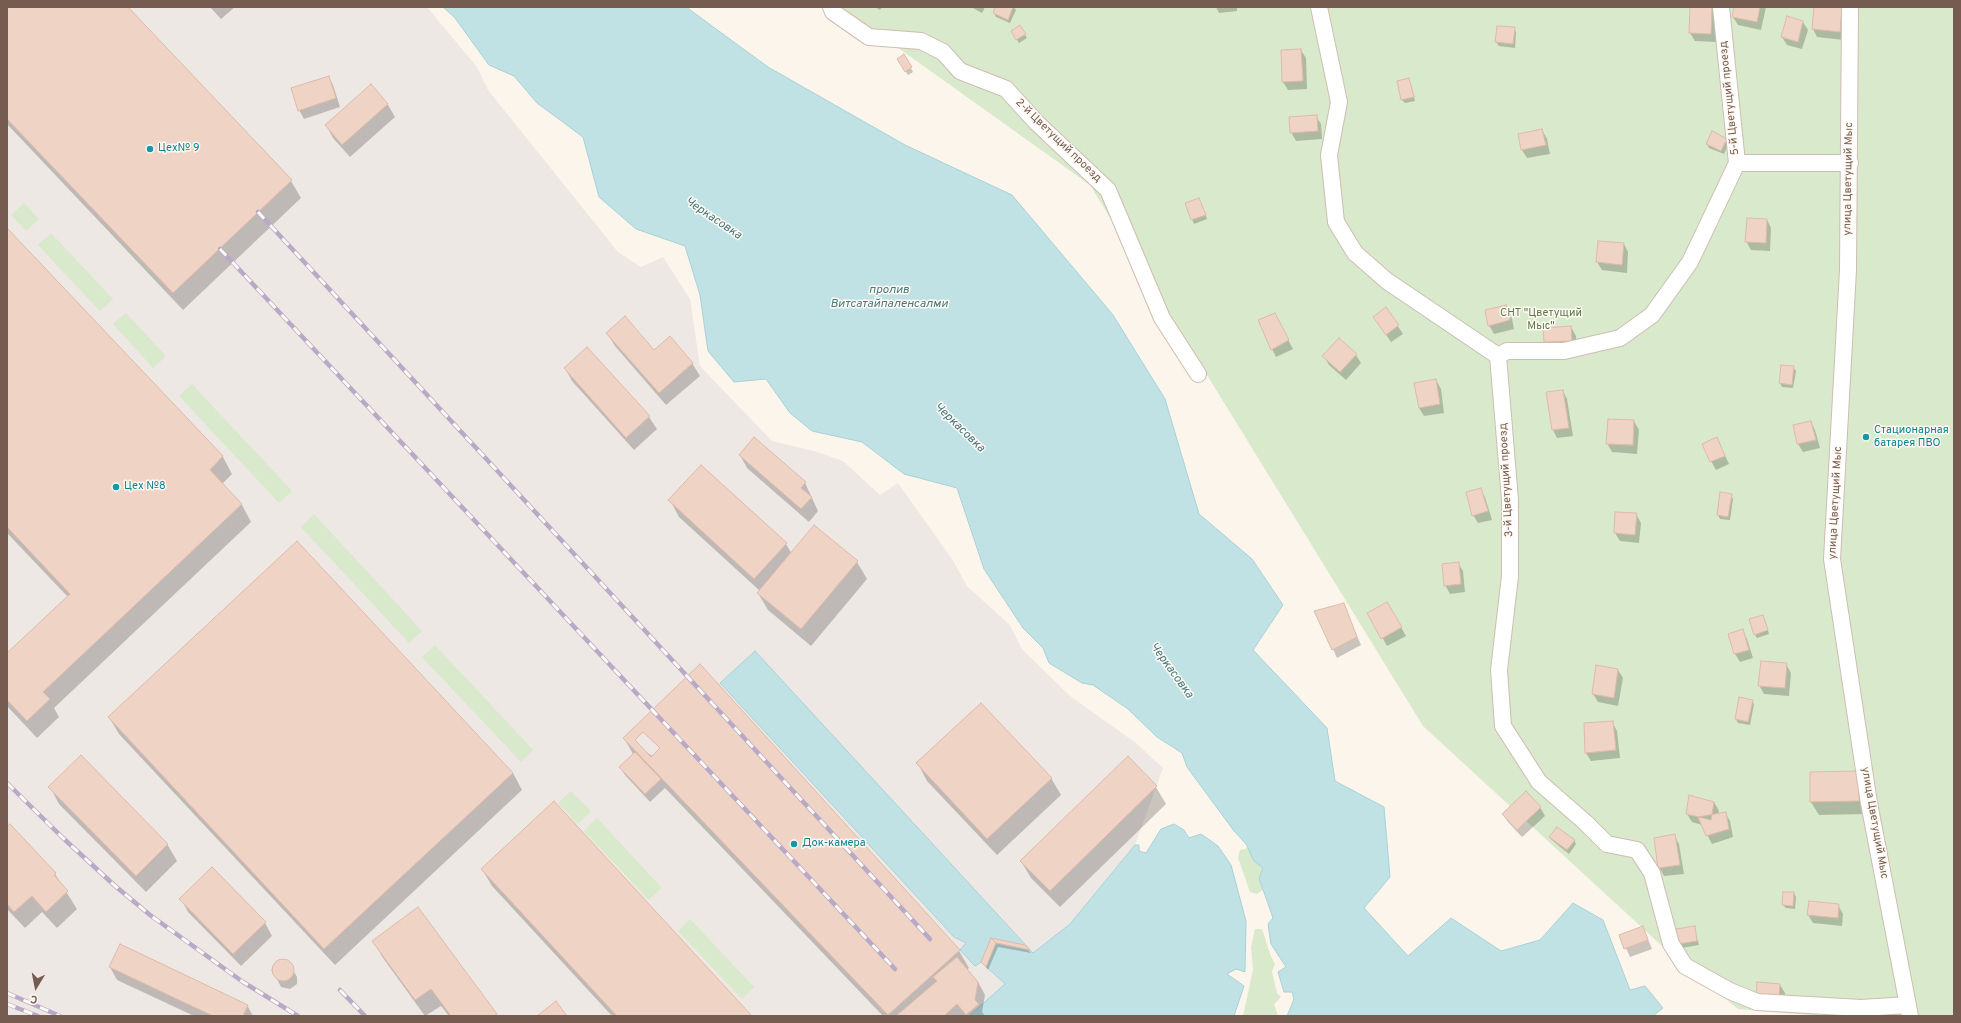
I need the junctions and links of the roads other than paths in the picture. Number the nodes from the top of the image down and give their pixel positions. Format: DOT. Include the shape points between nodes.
graph roads {
  1 [pos="831,7"];
  2 [pos="1319,7"];
  3 [pos="1721,7"];
  4 [pos="1850,7"];
  5 [pos="1736,163"];
  6 [pos="1850,163"];
  7 [pos="1498,356"];
  8 [pos="1198,374"];
  9 [pos="1909,1010"];
  1 -- 8 [label="street, 2-й Цветущий проезд" via="833,12 869,37 921,41 943,52 960,71 1006,89 1037,123 1103,185 1108,190 1162,318"];
  2 -- 7 [label="street" via="1339,102 1329,155 1336,222 1355,253 1387,280"];
  3 -- 5 [label="street, 5-й Цветущий проезд"];
  4 -- 6 [label="street, улица Цветущий Мыс"];
  5 -- 6 [label="street"];
  5 -- 7 [label="street, 5-й Цветущий проезд" via="1690,262 1652,315 1620,338 1564,351 1507,351"];
  6 -- 9 [label="street, улица Цветущий Мыс" via="1848,270 1832,559 1869,803"];
  7 -- 9 [label="street, 3-й Цветущий проезд" via="1510,500 1510,576 1499,670 1503,726 1539,782 1607,844 1637,850 1652,873 1671,944 1685,966 1730,991 1757,1002"];
}
